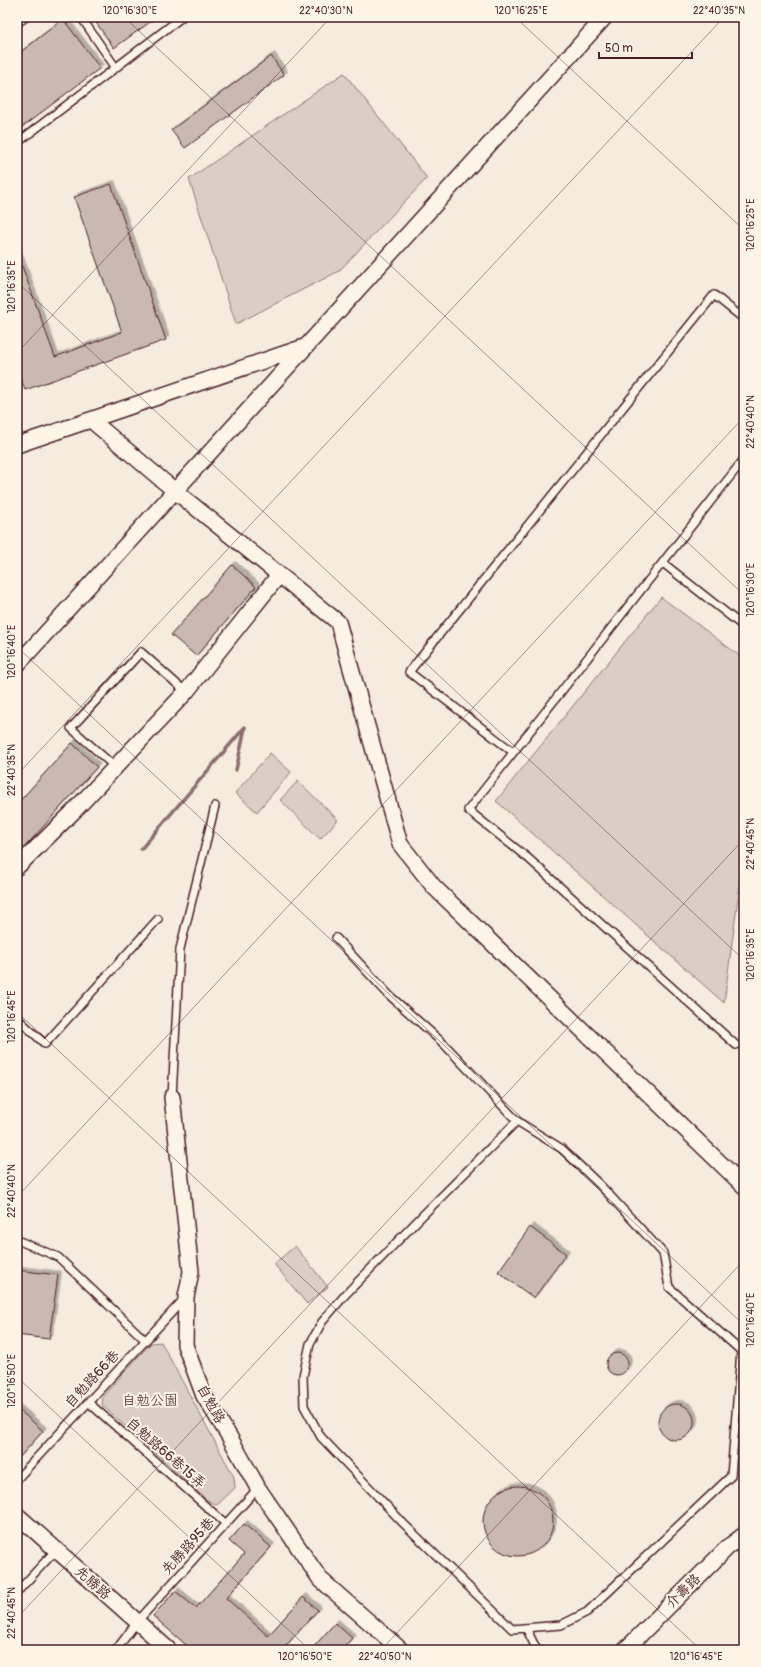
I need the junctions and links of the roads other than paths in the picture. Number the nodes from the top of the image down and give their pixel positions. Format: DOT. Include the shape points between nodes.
graph roads {
  1 [pos="26,17"];
  2 [pos="81,17"];
  3 [pos="182,17"];
  4 [pos="605,17"];
  5 [pos="174,19"];
  6 [pos="17,23"];
  7 [pos="116,68"];
  8 [pos="17,143"];
  9 [pos="744,320"];
  10 [pos="306,346"];
  11 [pos="92,420"];
  12 [pos="17,445"];
  13 [pos="744,459"];
  14 [pos="175,491"];
  15 [pos="663,563"];
  16 [pos="279,575"];
  17 [pos="744,627"];
  18 [pos="17,665"];
  19 [pos="186,692"];
  20 [pos="513,752"];
  21 [pos="115,767"];
  22 [pos="215,806"];
  23 [pos="17,867"];
  24 [pos="158,919"];
  25 [pos="336,938"];
  26 [pos="17,1018"];
  27 [pos="736,1045"];
  28 [pos="172,1097"];
  29 [pos="517,1121"];
  30 [pos="744,1186"];
  31 [pos="17,1240"];
  32 [pos="186,1297"];
  33 [pos="146,1341"];
  34 [pos="88,1402"];
  35 [pos="17,1479"];
  36 [pos="258,1488"];
  37 [pos="17,1515"];
  38 [pos="226,1524"];
  39 [pos="744,1535"];
  40 [pos="56,1550"];
  41 [pos="17,1592"];
  42 [pos="137,1622"];
  43 [pos="526,1628"];
  44 [pos="116,1650"];
  45 [pos="169,1650"];
  46 [pos="401,1650"];
  47 [pos="537,1650"];
  48 [pos="625,1650"];
  1 -- 6 [label="lane"];
  2 -- 7 [label="lane"];
  3 -- 5 [label="lane"];
  4 -- 10 [label="street"];
  5 -- 7 [label="lane"];
  7 -- 8 [label="lane"];
  9 -- 20 [label="lane" via="714,295 409,672"];
  10 -- 11 [label="street"];
  10 -- 14 [label="street"];
  11 -- 12 [label="street"];
  11 -- 14 [label="street"];
  13 -- 15 [label="lane"];
  14 -- 16 [label="street"];
  14 -- 18 [label="street"];
  15 -- 17 [label="lane"];
  15 -- 20 [label="lane"];
  16 -- 19 [label="street"];
  16 -- 30 [label="street" via="338,622 400,844 434,887"];
  19 -- 21 [label="street"];
  19 -- 21 [label="lane" via="141,652 71,728"];
  20 -- 27 [label="lane" via="468,810 529,859"];
  21 -- 23 [label="street"];
  22 -- 28 [label="lane" via="180,949"];
  24 -- 26 [label="lane" via="45,1044"];
  25 -- 29 [label="lane" via="389,995 444,1044"];
  28 -- 32 [label="street, 自勉路" via="191,1272"];
  29 -- 43 [label="lane" via="345,1295 322,1322 310,1344 302,1376 304,1406 321,1437 403,1523 512,1629"];
  29 -- 43 [label="lane" via="562,1149 600,1185 663,1254 669,1287 741,1351 731,1476 587,1612 561,1625"];
  31 -- 33 [label="lane" via="58,1257"];
  32 -- 33 [label="lane, 自勉路66巷"];
  32 -- 36 [label="street, 自勉路" via="184,1345 204,1396"];
  33 -- 34 [label="lane, 自勉路66巷"];
  34 -- 35 [label="lane, 自勉路66巷"];
  34 -- 38 [label="lane, 自勉路66巷15弄"];
  36 -- 38 [label="lane, 先勝路95巷"];
  36 -- 46 [label="street, 自勉路" via="320,1579"];
  37 -- 40 [label="street, 先勝路"];
  38 -- 42 [label="lane, 先勝路95巷"];
  39 -- 48 [label="street, 介壽路" via="728,1547"];
  40 -- 41 [label="lane"];
  40 -- 42 [label="street, 先勝路"];
  42 -- 44 [label="lane, 先勝路95巷"];
  42 -- 45 [label="street, 先勝路"];
  43 -- 47 [label="lane"];
}
